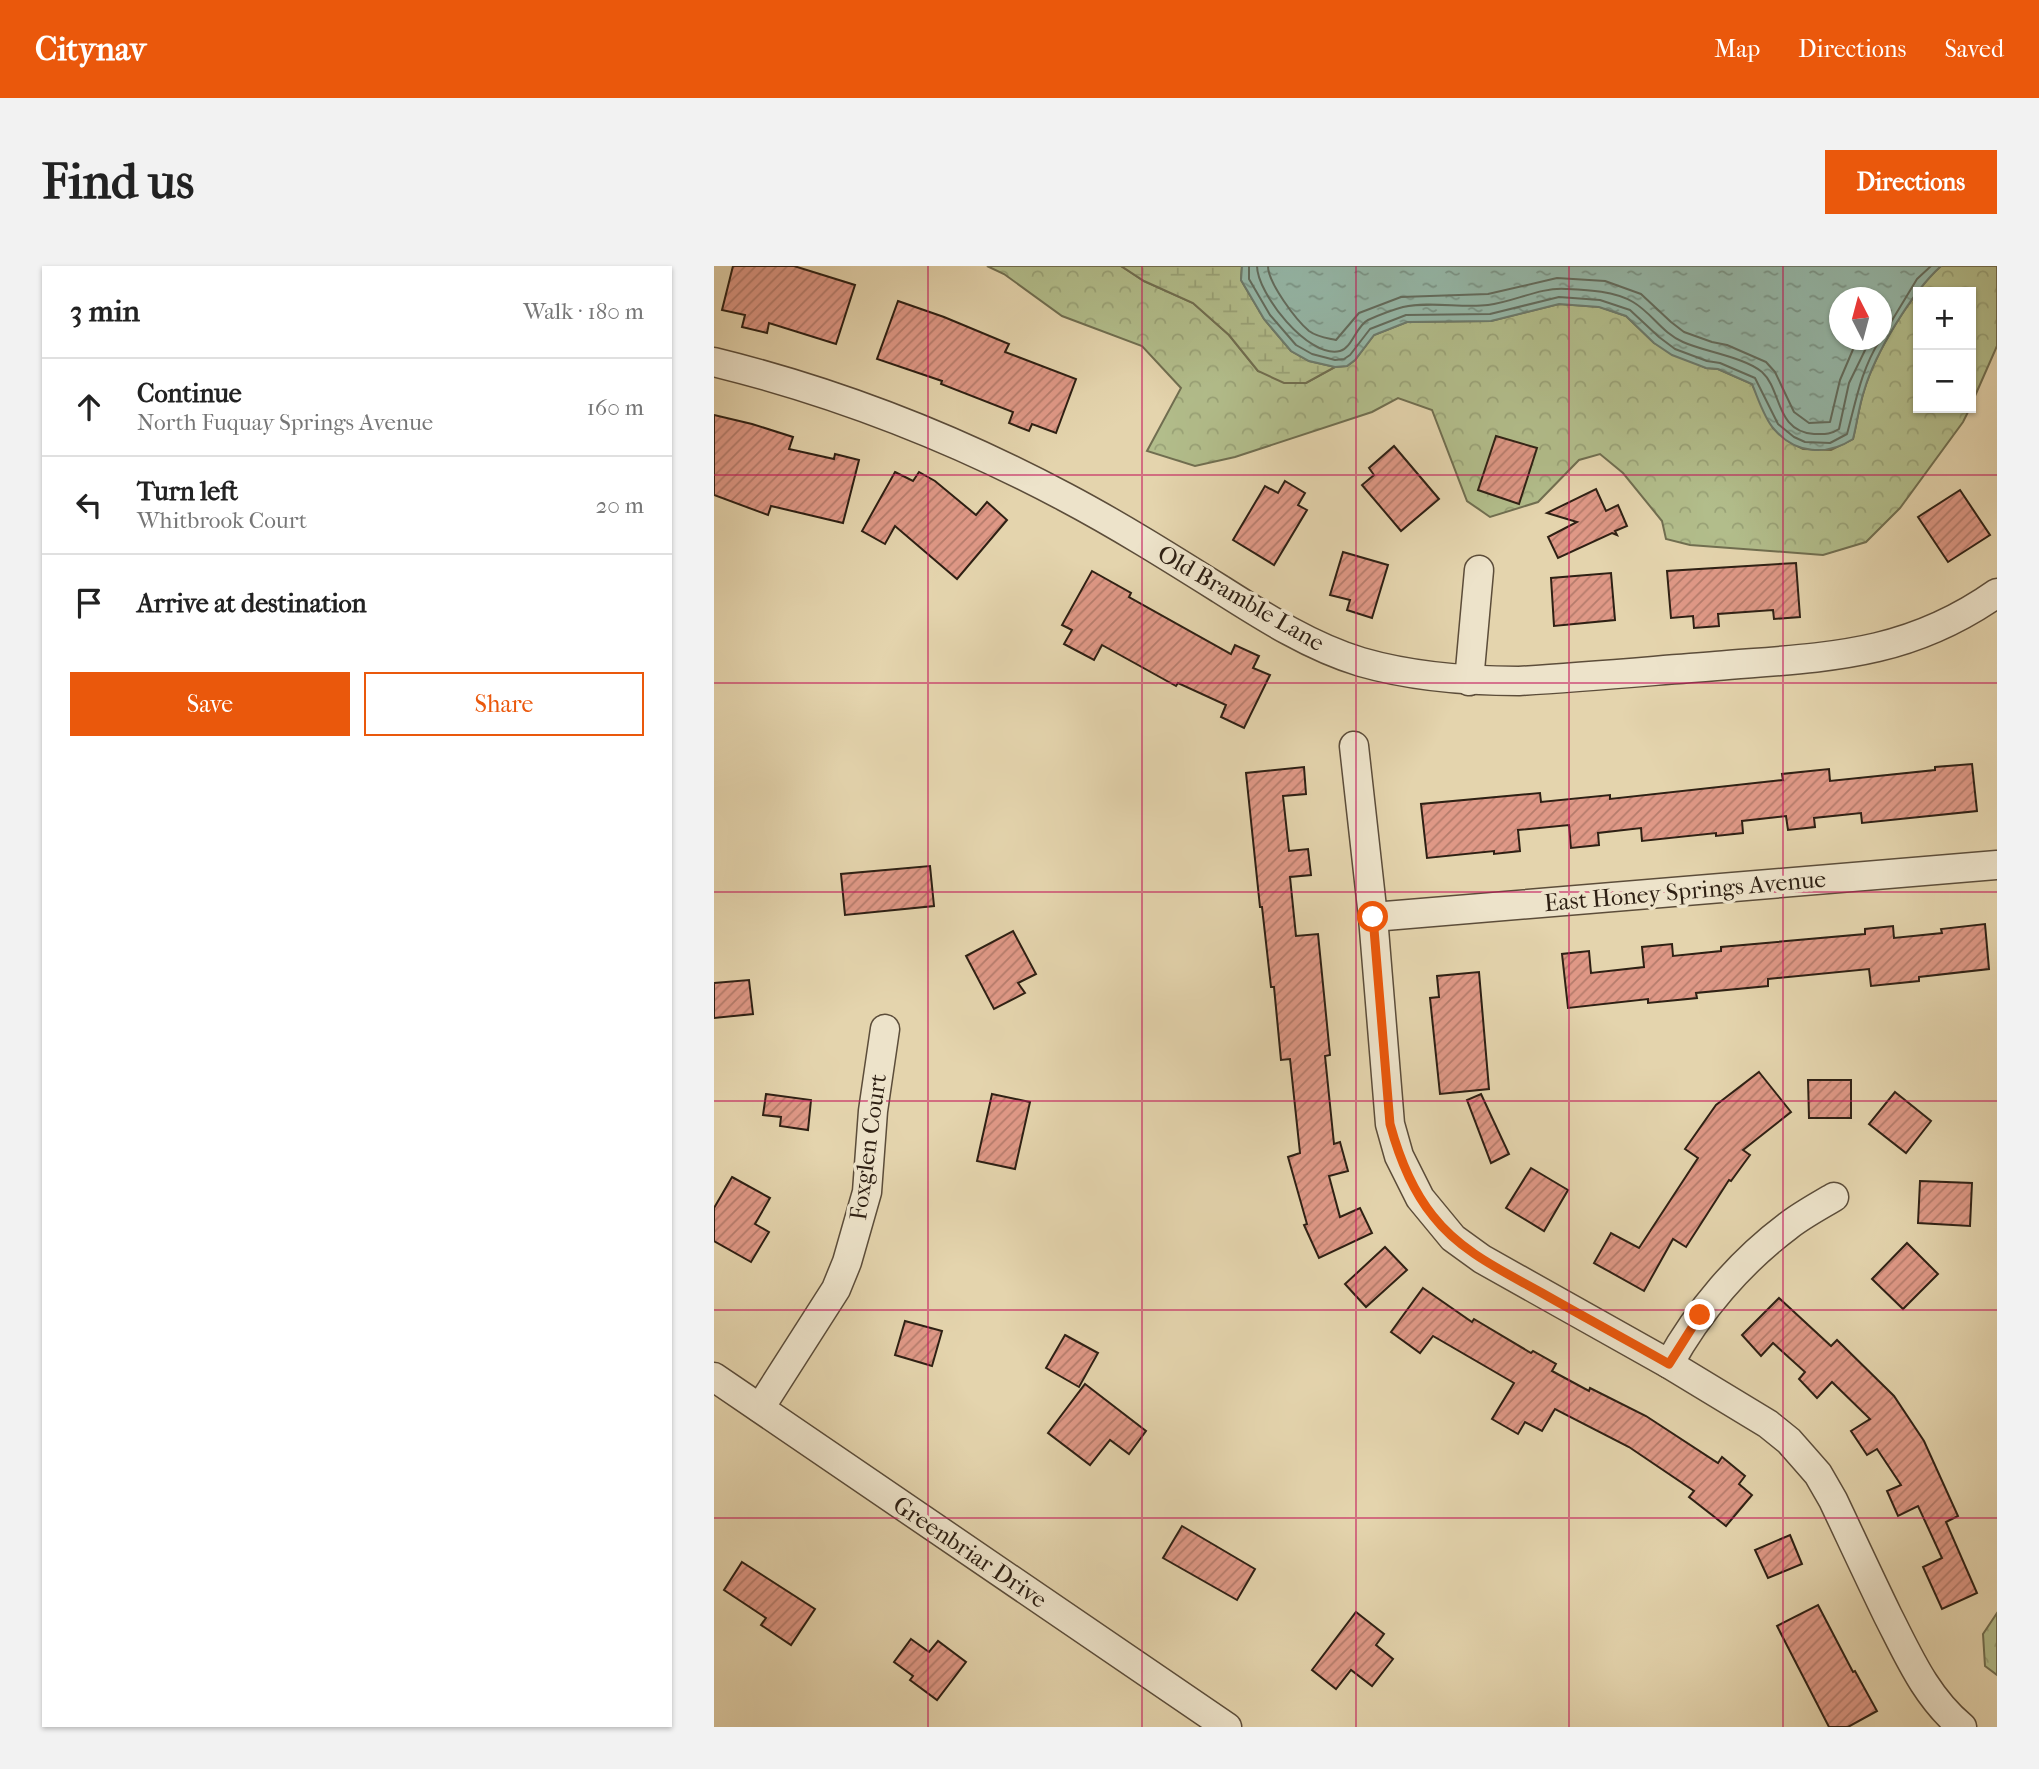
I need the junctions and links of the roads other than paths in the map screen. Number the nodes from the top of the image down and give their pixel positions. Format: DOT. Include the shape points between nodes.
graph roads {
  1 [pos="714,362"];
  2 [pos="1479,570"];
  3 [pos="1997,593"];
  4 [pos="1469,681"];
  5 [pos="1354,746"];
  6 [pos="1997,865"];
  7 [pos="1373,917"];
  8 [pos="885,1029"];
  9 [pos="1834,1197"];
  10 [pos="1669,1364"];
  11 [pos="714,1377"];
  12 [pos="760,1408"];
  13 [pos="1227,1727"];
  14 [pos="1962,1727"];
  1 -- 4 [label="street, Old Bramble Lane" via="814,390 933,434 1010,469 1078,504 1269,620 1360,662"];
  2 -- 4 [label="street"];
  3 -- 4 [label="street, Old Bramble Lane" via="1913,638 1844,655 1570,678"];
  5 -- 7 [label="street"];
  6 -- 7 [label="street, East Honey Springs Avenue"];
  7 -- 10 [label="street" via="1390,1124 1399,1156 1420,1198 1453,1238 1482,1259"];
  8 -- 12 [label="street, Foxglen Court" via="867,1192 847,1262 836,1289"];
  9 -- 10 [label="street" via="1770,1240 1694,1323"];
  10 -- 14 [label="street" via="1768,1424 1818,1474 1928,1693"];
  11 -- 12 [label="street, Greenbriar Drive"];
  12 -- 13 [label="street, Greenbriar Drive"];
}
